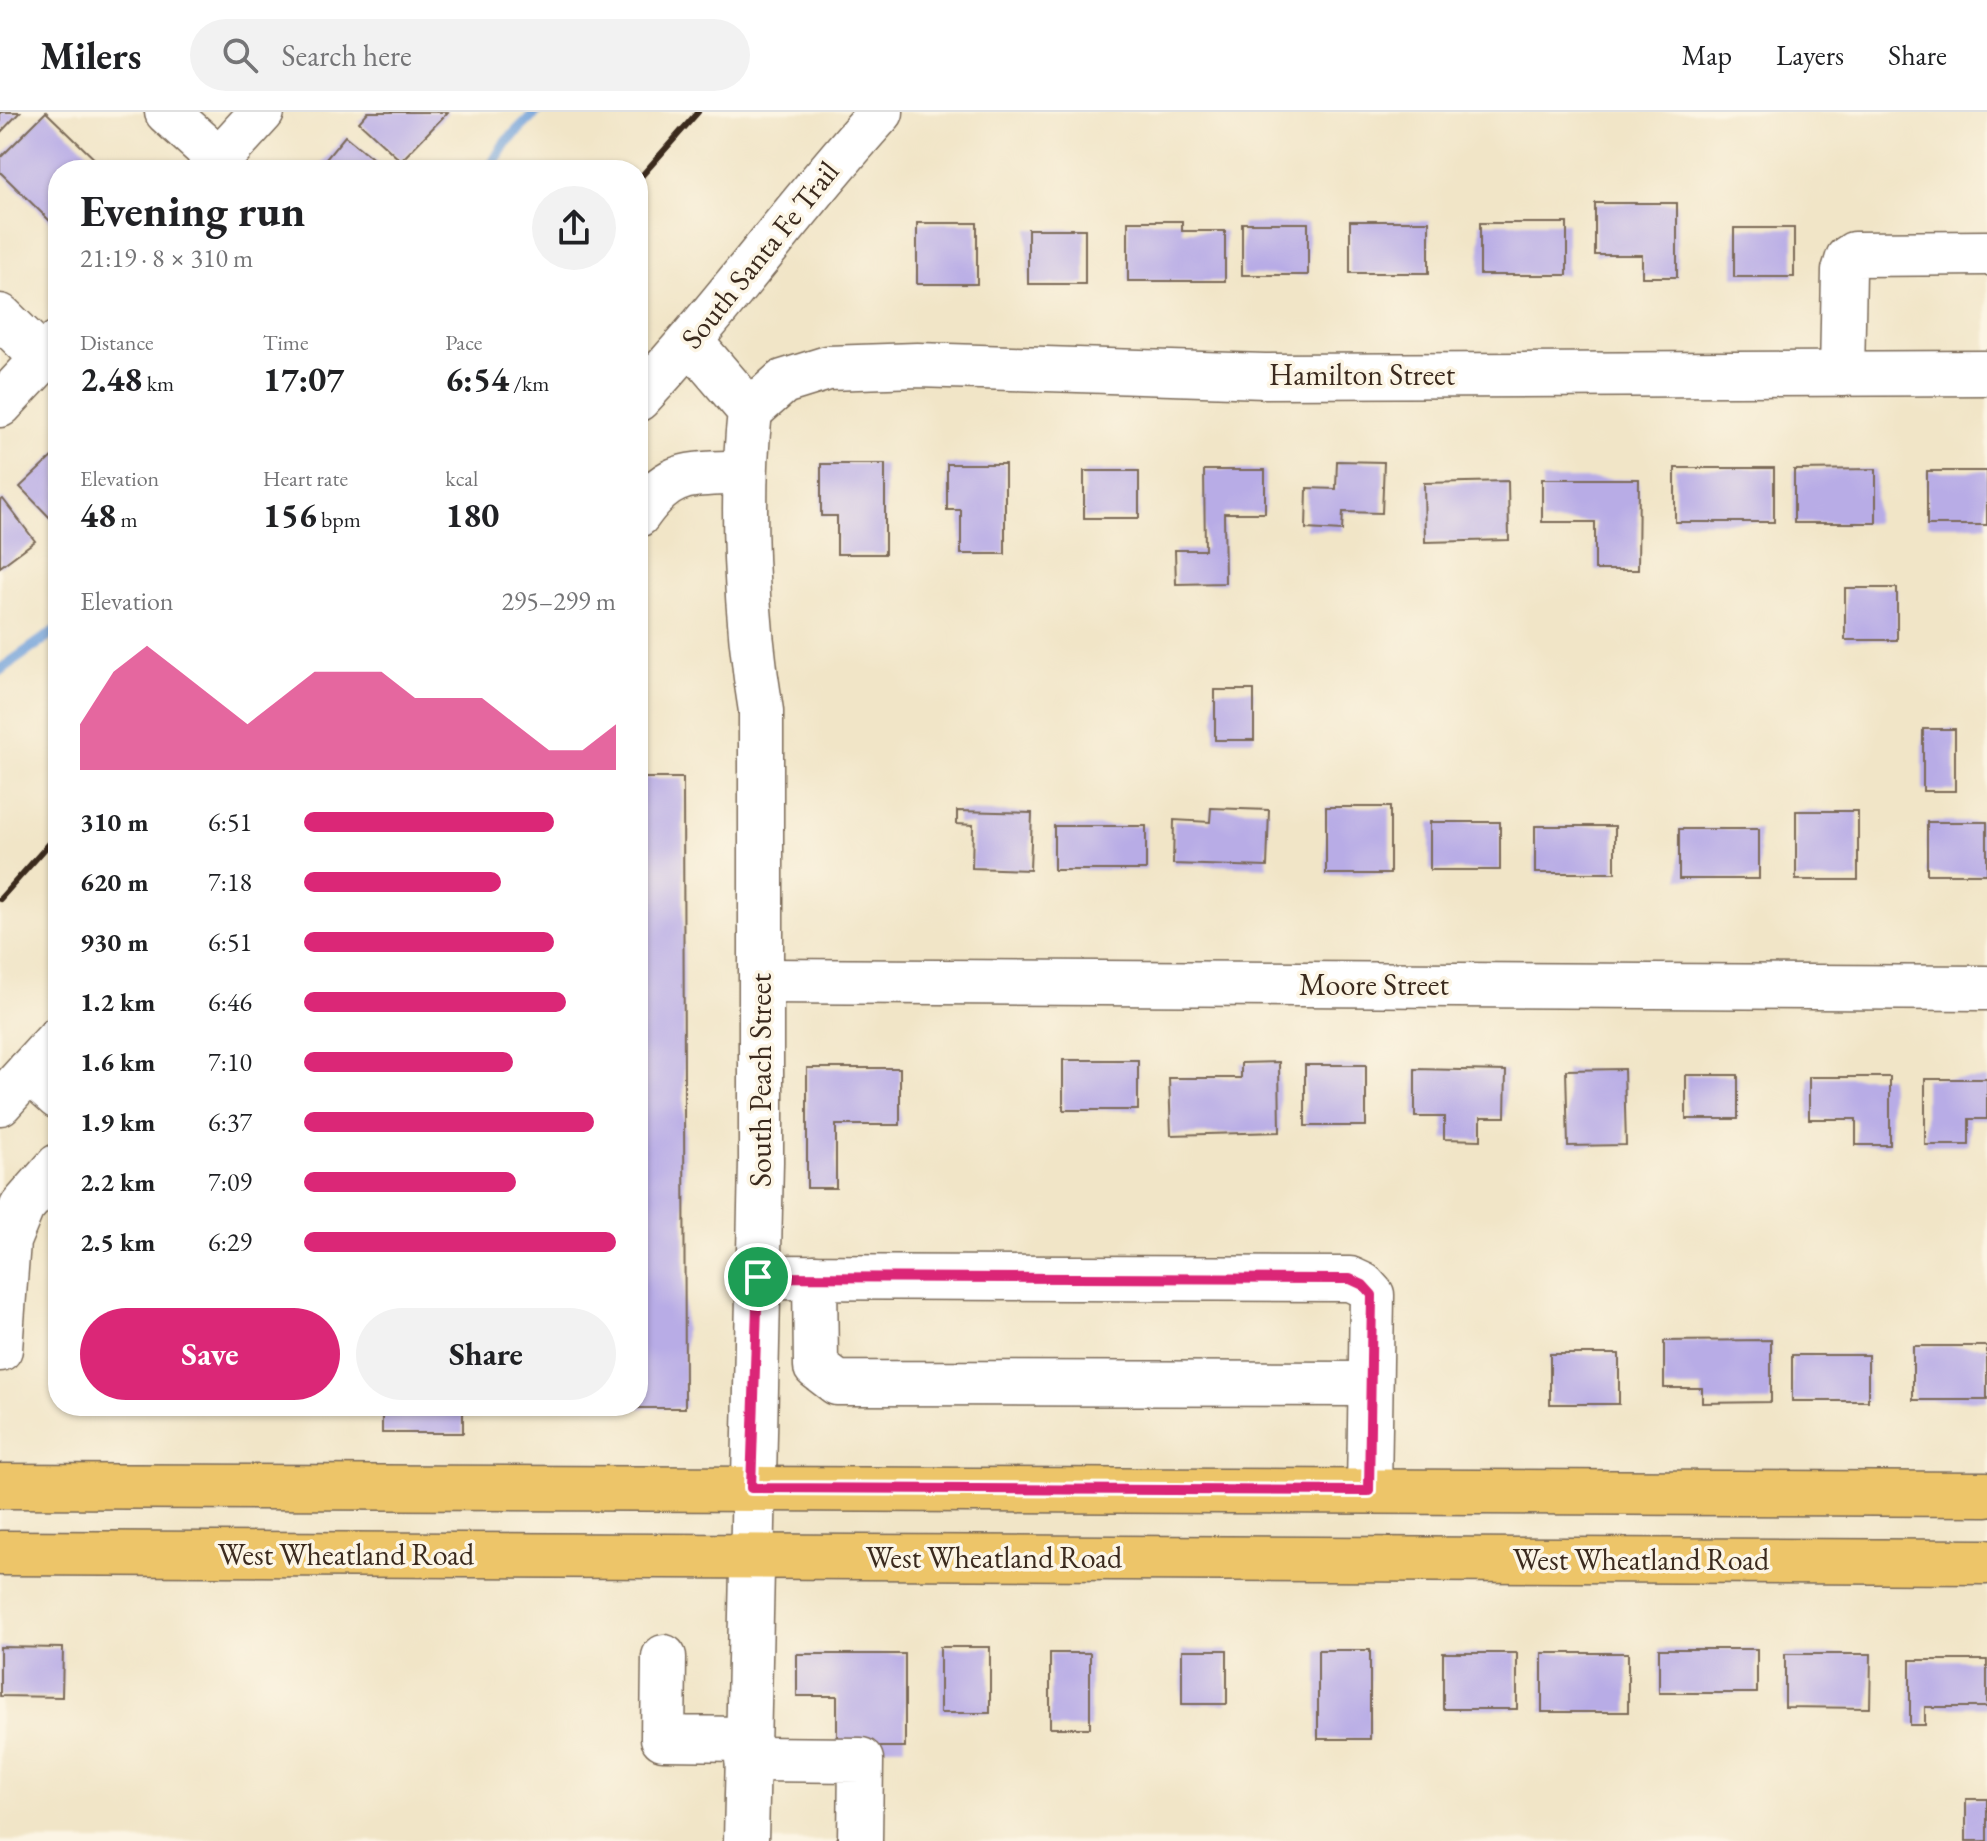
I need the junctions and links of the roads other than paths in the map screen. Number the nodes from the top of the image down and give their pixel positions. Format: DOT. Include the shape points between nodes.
graph roads {
  1 [pos="167,112"];
  2 [pos="262,112"];
  3 [pos="881,112"];
  4 [pos="210,160"];
  5 [pos="218,160"];
  6 [pos="1987,253"];
  7 [pos="0,316"];
  8 [pos="691,342"];
  9 [pos="48,349"];
  10 [pos="48,354"];
  11 [pos="1987,373"];
  12 [pos="1842,374"];
  13 [pos="648,388"];
  14 [pos="0,405"];
  15 [pos="750,411"];
  16 [pos="745,472"];
  17 [pos="648,501"];
  18 [pos="762,981"];
  19 [pos="1987,988"];
  20 [pos="44,1084"];
  21 [pos="0,1103"];
  22 [pos="48,1177"];
  23 [pos="758,1277"];
  24 [pos="815,1277"];
  25 [pos="0,1349"];
  26 [pos="1370,1384"];
  27 [pos="0,1486"];
  28 [pos="751,1488"];
  29 [pos="1369,1491"];
  30 [pos="1987,1494"];
  31 [pos="0,1553"];
  32 [pos="750,1556"];
  33 [pos="1987,1562"];
  34 [pos="664,1657"];
  35 [pos="747,1749"];
  36 [pos="746,1841"];
  37 [pos="860,1841"];
  1 -- 4 [label="street"];
  2 -- 5 [label="street"];
  3 -- 8 [label="street, South Santa Fe Trail"];
  6 -- 12 [label="street" via="1848,258"];
  7 -- 9 [label="street"];
  8 -- 13 [label="street, South Santa Fe Trail"];
  8 -- 15 [label="street"];
  10 -- 14 [label="street"];
  11 -- 12 [label="street, Hamilton Street"];
  12 -- 15 [label="street, Hamilton Street" via="1265,376 828,368 783,382"];
  15 -- 16 [label="street, South Peach Street"];
  16 -- 17 [label="street" via="677,477"];
  16 -- 18 [label="street, South Peach Street" via="753,663 761,711"];
  18 -- 19 [label="street, Moore Street"];
  18 -- 23 [label="street, South Peach Street"];
  20 -- 21 [label="street"];
  22 -- 25 [label="street" via="22,1207 8,1241"];
  23 -- 24 [label="street"];
  23 -- 28 [label="street, South Peach Street"];
  24 -- 26 [label="street" via="816,1367 837,1383"];
  24 -- 26 [label="street" via="1350,1279 1372,1295"];
  26 -- 29 [label="street"];
  27 -- 28 [label="main road"];
  28 -- 29 [label="main road"];
  28 -- 32 [label="street, South Peach Street"];
  29 -- 30 [label="main road"];
  31 -- 32 [label="main road, West Wheatland Road"];
  32 -- 33 [label="main road, West Wheatland Road"];
  32 -- 35 [label="street, South Peach Street"];
  34 -- 35 [label="street" via="663,1738"];
  35 -- 36 [label="street, South Peach Street"];
  35 -- 37 [label="street" via="861,1760"];
}
